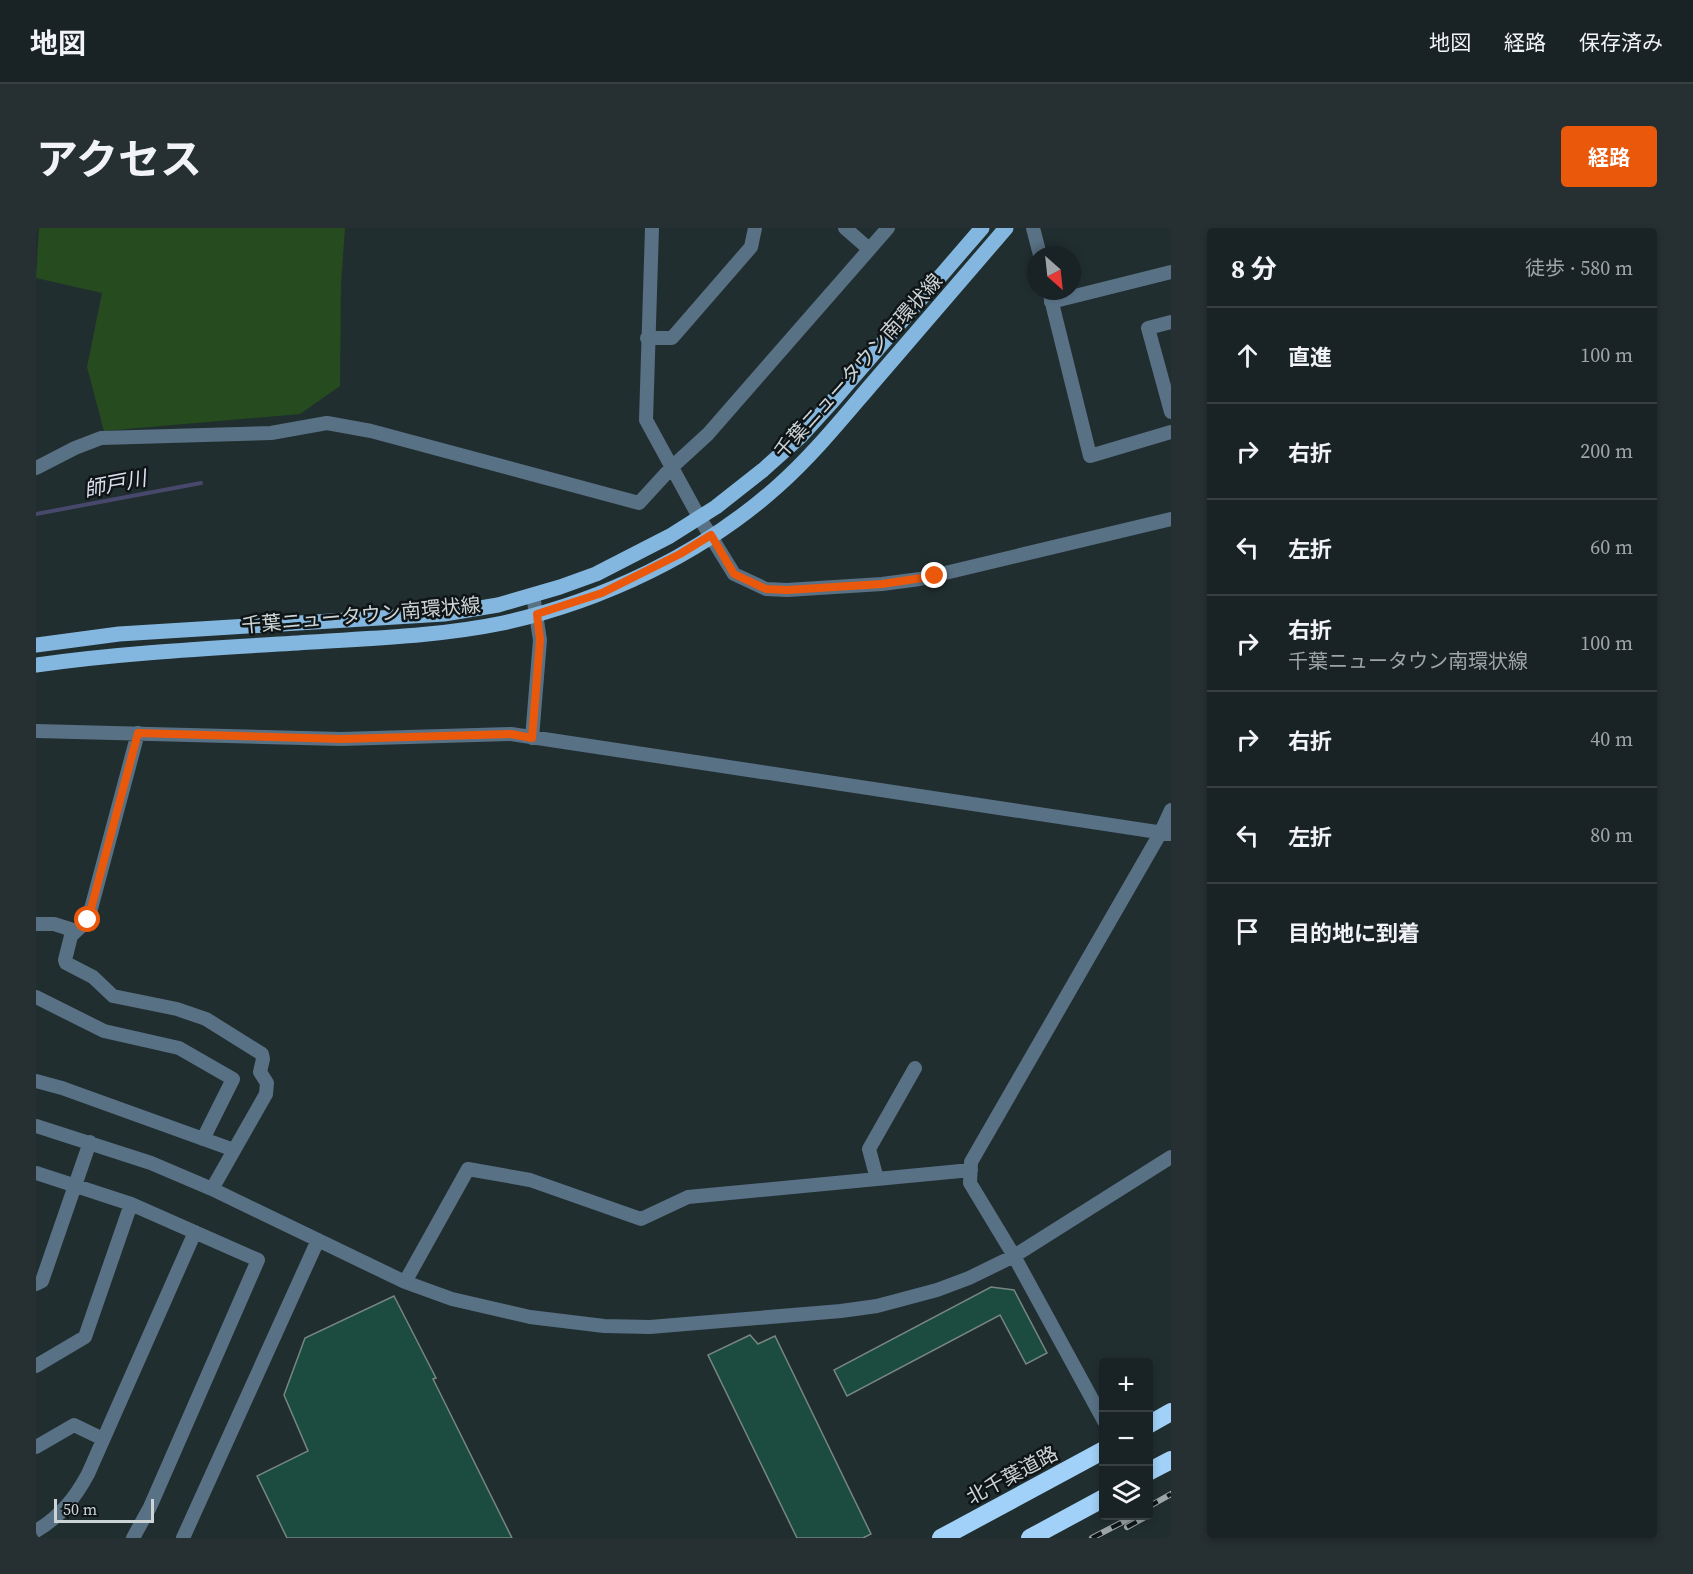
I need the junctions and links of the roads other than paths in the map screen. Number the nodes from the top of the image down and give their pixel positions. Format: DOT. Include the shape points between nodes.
graph roads {
  1 [pos="651,228"];
  2 [pos="755,228"];
  3 [pos="845,228"];
  4 [pos="888,228"];
  5 [pos="982,228"];
  6 [pos="1006,228"];
  7 [pos="1033,228"];
  8 [pos="1038,246"];
  9 [pos="869,249"];
  10 [pos="1171,272"];
  11 [pos="1081,290"];
  12 [pos="1051,300"];
  13 [pos="1171,322"];
  14 [pos="647,338"];
  15 [pos="1171,412"];
  16 [pos="1171,432"];
  17 [pos="672,467"];
  18 [pos="36,468"];
  19 [pos="699,518"];
  20 [pos="1171,519"];
  21 [pos="711,535"];
  22 [pos="533,595"];
  23 [pos="537,614"];
  24 [pos="36,645"];
  25 [pos="36,665"];
  26 [pos="36,731"];
  27 [pos="138,733"];
  28 [pos="532,738"];
  29 [pos="1171,810"];
  30 [pos="1166,833"];
  31 [pos="36,924"];
  32 [pos="71,936"];
  33 [pos="36,997"];
  34 [pos="915,1068"];
  35 [pos="36,1081"];
  36 [pos="36,1126"];
  37 [pos="203,1139"];
  38 [pos="90,1142"];
  39 [pos="234,1150"];
  40 [pos="1171,1156"];
  41 [pos="970,1170"];
  42 [pos="36,1173"];
  43 [pos="877,1179"];
  44 [pos="75,1184"];
  45 [pos="212,1189"];
  46 [pos="132,1204"];
  47 [pos="195,1232"];
  48 [pos="318,1240"];
  49 [pos="1014,1256"];
  50 [pos="405,1282"];
  51 [pos="36,1284"];
  52 [pos="36,1366"];
  53 [pos="1099,1412"];
  54 [pos="1171,1412"];
  55 [pos="1153,1423"];
  56 [pos="103,1439"];
  57 [pos="36,1447"];
  58 [pos="1099,1453"];
  59 [pos="1171,1460"];
  60 [pos="1153,1470"];
  61 [pos="1099,1501"];
  62 [pos="36,1531"];
  63 [pos="133,1538"];
  64 [pos="183,1538"];
  65 [pos="941,1538"];
  66 [pos="1030,1538"];
  1 -- 14 [label="street"];
  2 -- 14 [label="street" via="751,247 672,338"];
  3 -- 9 [label="street"];
  4 -- 9 [label="street"];
  5 -- 19 [label="main road, 千葉ニュータウン南環状線" via="801,436"];
  6 -- 21 [label="main road, 千葉ニュータウン南環状線" via="817,449 776,488"];
  7 -- 8 [label="street"];
  9 -- 17 [label="street" via="708,434"];
  10 -- 11 [label="street"];
  12 -- 16 [label="street" via="1090,456"];
  13 -- 15 [label="street" via="1148,328"];
  14 -- 17 [label="street" via="646,420"];
  17 -- 18 [label="street" via="639,503 371,431 327,423 271,433 101,438"];
  17 -- 19 [label="street"];
  19 -- 21 [label="street"];
  19 -- 22 [label="main road, 千葉ニュータウン南環状線" via="606,569"];
  20 -- 21 [label="street" via="920,579 787,590 766,589 734,574"];
  21 -- 23 [label="main road, 千葉ニュータウン南環状線" via="602,593"];
  22 -- 23 [label="street"];
  22 -- 24 [label="main road, 千葉ニュータウン南環状線" via="444,614 119,634"];
  23 -- 25 [label="main road, 千葉ニュータウン南環状線" via="444,632 126,654"];
  23 -- 28 [label="street" via="540,640"];
  26 -- 27 [label="street"];
  27 -- 28 [label="street" via="341,739 511,734"];
  27 -- 32 [label="street" via="88,920"];
  28 -- 30 [label="street"];
  29 -- 30 [label="street"];
  30 -- 41 [label="street" via="971,1162"];
  31 -- 32 [label="street" via="65,927 70,929"];
  32 -- 39 [label="street" via="66,963 93,977 110,993 206,1020 262,1054 260,1072 268,1088"];
  33 -- 37 [label="street" via="104,1031 179,1048 233,1079"];
  34 -- 43 [label="street" via="869,1149"];
  35 -- 37 [label="street"];
  36 -- 38 [label="street"];
  37 -- 39 [label="street"];
  38 -- 44 [label="street"];
  38 -- 45 [label="street"];
  39 -- 45 [label="street"];
  40 -- 49 [label="street"];
  41 -- 43 [label="street"];
  41 -- 49 [label="street" via="970,1183"];
  42 -- 44 [label="street"];
  43 -- 50 [label="street" via="688,1197 641,1219 530,1180 468,1169"];
  44 -- 46 [label="street"];
  44 -- 51 [label="street" via="42,1281"];
  45 -- 48 [label="street"];
  46 -- 47 [label="street"];
  46 -- 52 [label="street" via="85,1337"];
  47 -- 56 [label="street"];
  47 -- 63 [label="street" via="258,1260"];
  48 -- 50 [label="street"];
  48 -- 64 [label="street"];
  49 -- 50 [label="street" via="937,1290 877,1306 650,1327 530,1317 452,1299"];
  49 -- 53 [label="street"];
  54 -- 55 [label="highway"];
  56 -- 57 [label="street" via="74,1425"];
  56 -- 62 [label="street" via="76,1496"];
  58 -- 65 [label="highway, 北千葉道路"];
  59 -- 60 [label="highway"];
  61 -- 66 [label="highway"];
}
